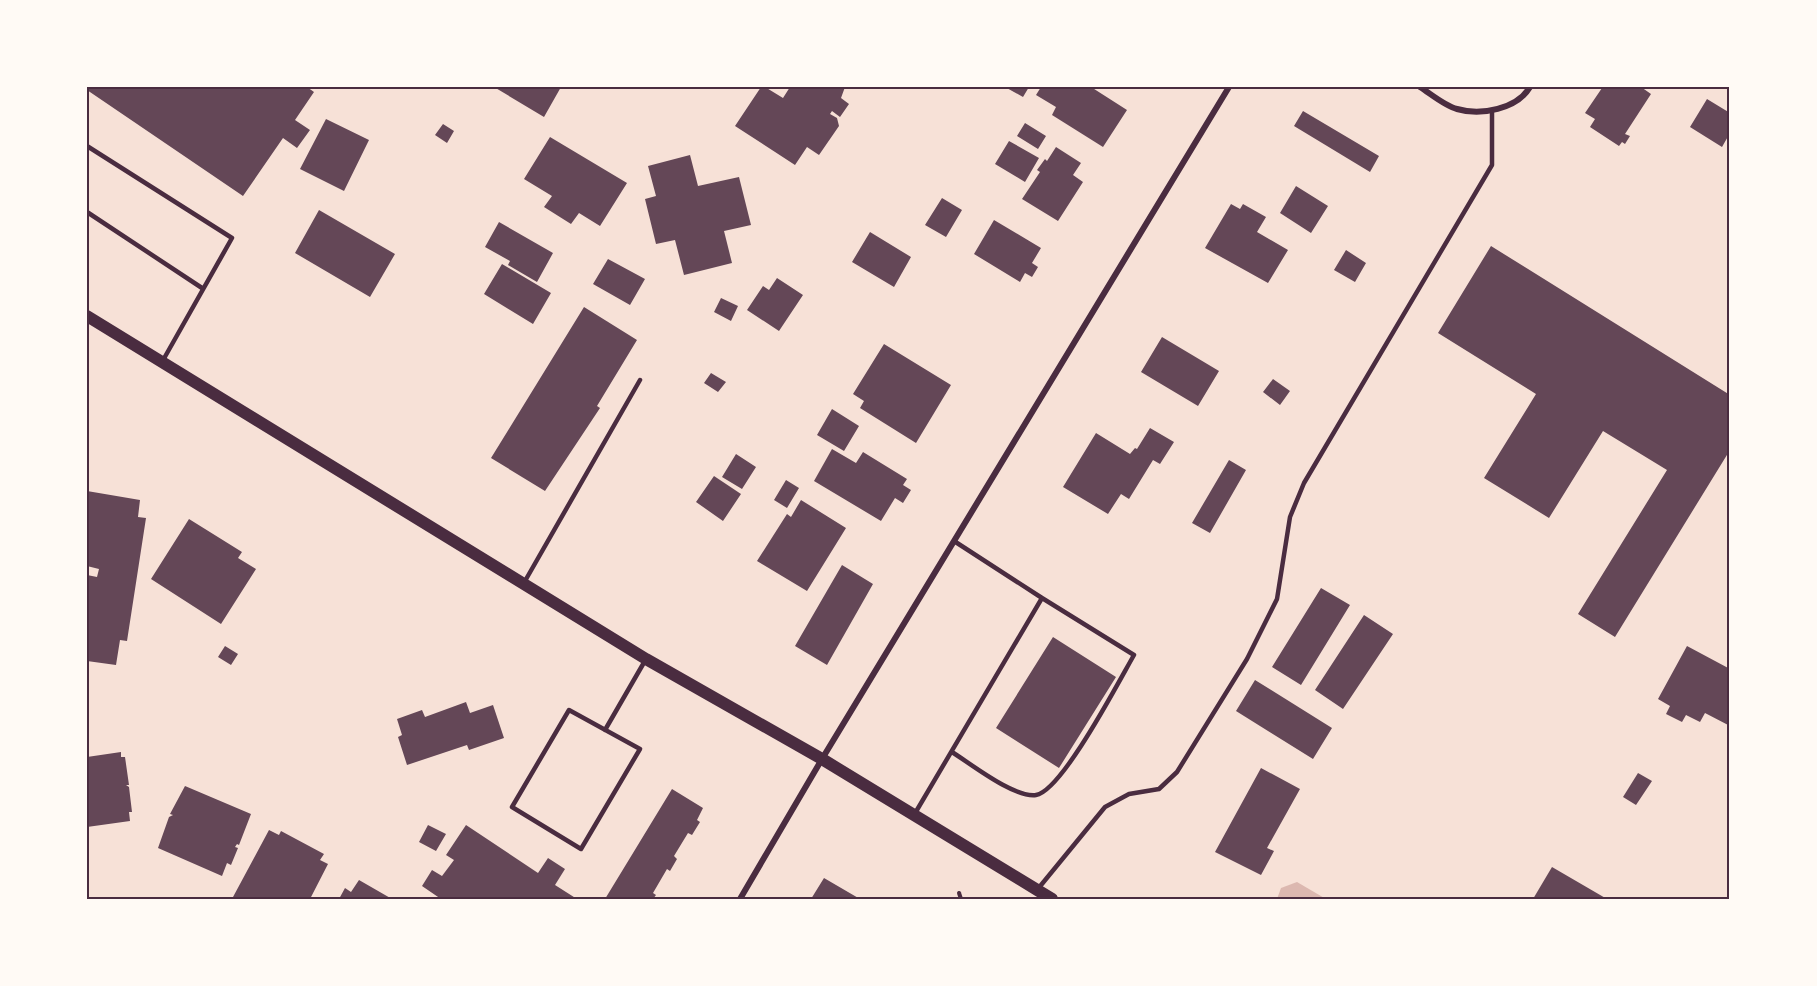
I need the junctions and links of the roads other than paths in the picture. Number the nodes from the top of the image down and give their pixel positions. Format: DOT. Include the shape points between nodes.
graph roads {
  1 [pos="1229,87"];
  2 [pos="1420,87"];
  3 [pos="1530,87"];
  4 [pos="1492,111"];
  5 [pos="87,146"];
  6 [pos="87,212"];
  7 [pos="202,288"];
  8 [pos="87,316"];
  9 [pos="162,362"];
  10 [pos="640,380"];
  11 [pos="954,541"];
  12 [pos="523,584"];
  13 [pos="1042,598"];
  14 [pos="646,659"];
  15 [pos="604,730"];
  16 [pos="952,752"];
  17 [pos="822,759"];
  18 [pos="914,815"];
  19 [pos="1037,890"];
  20 [pos="740,899"];
  21 [pos="1052,899"];
  1 -- 11 [label="street"];
  2 -- 4 [label="street" via="1456,109"];
  3 -- 4 [label="street" via="1524,97"];
  4 -- 19 [label="lane" via="1492,165 1304,483 1290,517 1277,599 1247,658 1178,772 1158,789 1128,794 1105,807"];
  5 -- 7 [label="lane" via="232,238"];
  6 -- 7 [label="lane"];
  7 -- 9 [label="lane"];
  8 -- 9 [label="main road"];
  9 -- 12 [label="main road"];
  10 -- 12 [label="lane"];
  11 -- 13 [label="lane"];
  11 -- 17 [label="street"];
  12 -- 14 [label="main road"];
  13 -- 16 [label="lane"];
  13 -- 16 [label="lane" via="1134,655 1081,746 1045,792 1035,795 1017,793"];
  14 -- 15 [label="lane"];
  14 -- 17 [label="main road"];
  15 -- 15 [label="lane" via="640,749 581,849 512,807 569,710"];
  16 -- 18 [label="lane"];
  17 -- 18 [label="main road"];
  17 -- 20 [label="street"];
  18 -- 19 [label="main road"];
  19 -- 21 [label="main road"];
}
